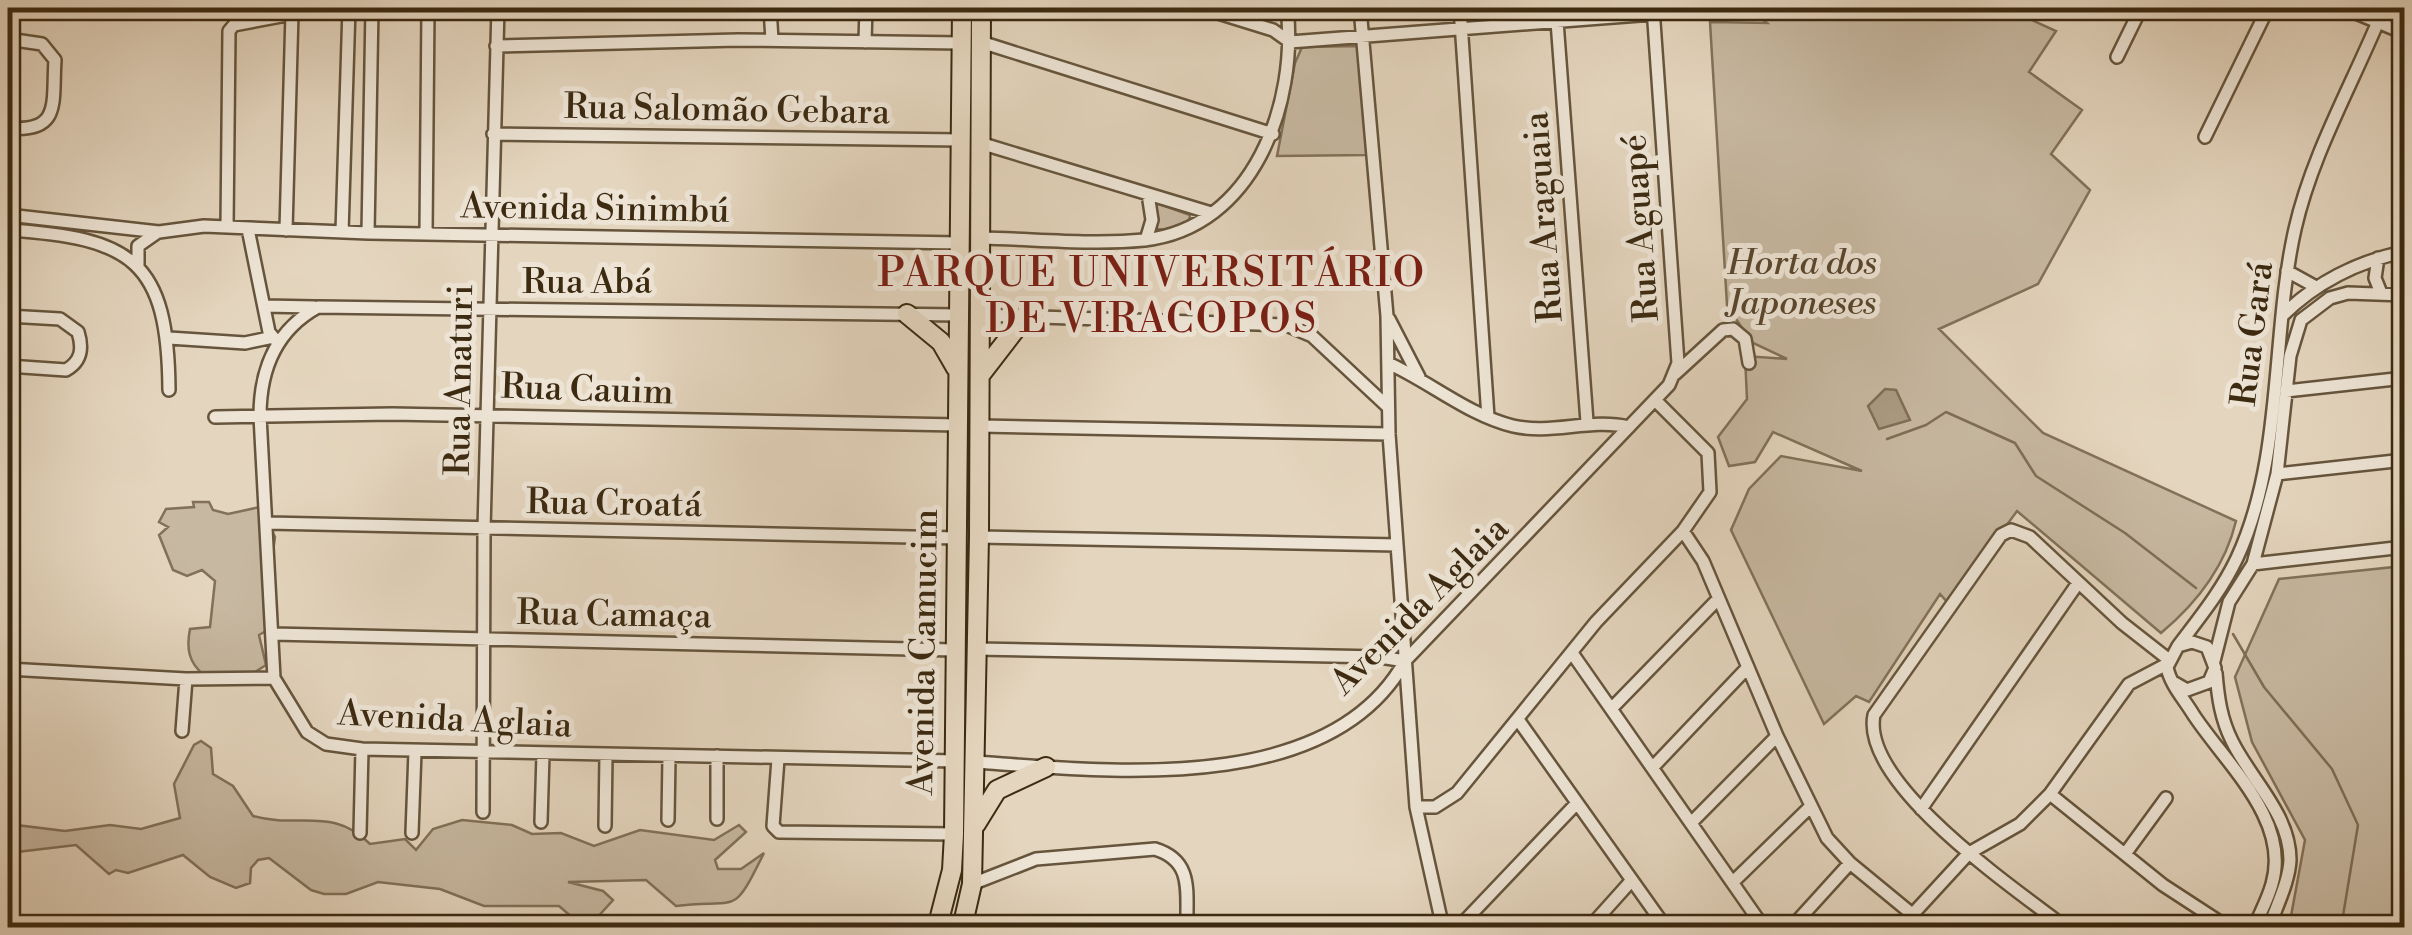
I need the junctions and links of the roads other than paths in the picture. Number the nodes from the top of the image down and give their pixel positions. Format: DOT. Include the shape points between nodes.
graph roads {
  1 [pos="324,8"];
  2 [pos="349,8"];
  3 [pos="372,8"];
  4 [pos="428,8"];
  5 [pos="498,8"];
  6 [pos="770,8"];
  7 [pos="866,8"];
  8 [pos="962,8"];
  9 [pos="981,8"];
  10 [pos="1202,8"];
  11 [pos="1287,8"];
  12 [pos="1360,8"];
  13 [pos="1460,8"];
  14 [pos="1556,8"];
  15 [pos="2140,8"];
  16 [pos="2268,8"];
  17 [pos="2344,8"];
  18 [pos="1653,10"];
  19 [pos="292,13"];
  20 [pos="1557,22"];
  21 [pos="2378,24"];
  22 [pos="1462,30"];
  23 [pos="2404,33"];
  24 [pos="1362,38"];
  25 [pos="8,39"];
  26 [pos="772,40"];
  27 [pos="866,42"];
  28 [pos="981,42"];
  29 [pos="1290,42"];
  30 [pos="961,43"];
  31 [pos="496,46"];
  32 [pos="2117,57"];
  33 [pos="8,128"];
  34 [pos="492,134"];
  35 [pos="1273,134"];
  36 [pos="2205,137"];
  37 [pos="971,141"];
  38 [pos="1148,194"];
  39 [pos="1211,213"];
  40 [pos="8,215"];
  41 [pos="227,227"];
  42 [pos="8,230"];
  43 [pos="248,230"];
  44 [pos="286,230"];
  45 [pos="159,232"];
  46 [pos="342,232"];
  47 [pos="368,233"];
  48 [pos="426,233"];
  49 [pos="491,233"];
  50 [pos="982,238"];
  51 [pos="1146,240"];
  52 [pos="961,243"];
  53 [pos="2403,251"];
  54 [pos="2378,258"];
  55 [pos="138,266"];
  56 [pos="2287,271"];
  57 [pos="2316,286"];
  58 [pos="2381,293"];
  59 [pos="2404,294"];
  60 [pos="264,306"];
  61 [pos="318,307"];
  62 [pos="488,310"];
  63 [pos="907,314"];
  64 [pos="959,315"];
  65 [pos="981,315"];
  66 [pos="8,316"];
  67 [pos="1034,316"];
  68 [pos="1387,316"];
  69 [pos="2281,318"];
  70 [pos="168,338"];
  71 [pos="275,340"];
  72 [pos="1388,363"];
  73 [pos="1749,363"];
  74 [pos="8,366"];
  75 [pos="1675,374"];
  76 [pos="959,375"];
  77 [pos="981,375"];
  78 [pos="1419,377"];
  79 [pos="2404,378"];
  80 [pos="169,390"];
  81 [pos="2286,390"];
  82 [pos="1656,400"];
  83 [pos="1388,407"];
  84 [pos="487,415"];
  85 [pos="260,416"];
  86 [pos="215,417"];
  87 [pos="1488,417"];
  88 [pos="1587,422"];
  89 [pos="958,424"];
  90 [pos="980,426"];
  91 [pos="1629,427"];
  92 [pos="1389,434"];
  93 [pos="2404,460"];
  94 [pos="2277,474"];
  95 [pos="268,524"];
  96 [pos="484,529"];
  97 [pos="1683,531"];
  98 [pos="958,538"];
  99 [pos="980,538"];
  100 [pos="1397,545"];
  101 [pos="2404,548"];
  102 [pos="2253,564"];
  103 [pos="2078,583"];
  104 [pos="1718,598"];
  105 [pos="273,634"];
  106 [pos="482,640"];
  107 [pos="2178,646"];
  108 [pos="976,649"];
  109 [pos="954,650"];
  110 [pos="1572,653"];
  111 [pos="1405,661"];
  112 [pos="2167,661"];
  113 [pos="2215,664"];
  114 [pos="1748,667"];
  115 [pos="8,669"];
  116 [pos="274,678"];
  117 [pos="186,679"];
  118 [pos="2172,682"];
  119 [pos="1612,708"];
  120 [pos="1519,721"];
  121 [pos="182,731"];
  122 [pos="1777,736"];
  123 [pos="362,750"];
  124 [pos="415,751"];
  125 [pos="483,754"];
  126 [pos="542,754"];
  127 [pos="606,755"];
  128 [pos="670,756"];
  129 [pos="717,756"];
  130 [pos="778,759"];
  131 [pos="955,761"];
  132 [pos="975,762"];
  133 [pos="1046,767"];
  134 [pos="1654,767"];
  135 [pos="2050,794"];
  136 [pos="2166,798"];
  137 [pos="1576,804"];
  138 [pos="1810,806"];
  139 [pos="1416,807"];
  140 [pos="1921,809"];
  141 [pos="483,812"];
  142 [pos="716,819"];
  143 [pos="668,820"];
  144 [pos="541,822"];
  145 [pos="1691,824"];
  146 [pos="604,826"];
  147 [pos="360,833"];
  148 [pos="412,833"];
  149 [pos="963,837"];
  150 [pos="1970,853"];
  151 [pos="2126,854"];
  152 [pos="1850,863"];
  153 [pos="1632,880"];
  154 [pos="1733,882"];
  155 [pos="972,884"];
  156 [pos="1911,913"];
  157 [pos="937,928"];
  158 [pos="962,928"];
  159 [pos="1187,928"];
  160 [pos="1443,928"];
  161 [pos="1458,928"];
  162 [pos="1589,928"];
  163 [pos="1666,928"];
  164 [pos="1764,928"];
  165 [pos="1791,928"];
  166 [pos="1900,928"];
  167 [pos="1929,928"];
  168 [pos="2066,928"];
  169 [pos="2229,928"];
  170 [pos="2254,928"];
  171 [pos="2269,928"];
  1 -- 19 [label="street"];
  2 -- 46 [label="street"];
  3 -- 47 [label="street"];
  4 -- 48 [label="street"];
  5 -- 31 [label="street, Rua Anaturi"];
  6 -- 26 [label="street"];
  7 -- 27 [label="street"];
  8 -- 30 [label="main road"];
  9 -- 28 [label="main road"];
  10 -- 29 [label="street" via="1273,30"];
  11 -- 29 [label="street"];
  12 -- 24 [label="street"];
  13 -- 22 [label="street"];
  14 -- 20 [label="street, Rua Araguaia"];
  15 -- 32 [label="street"];
  16 -- 36 [label="street"];
  17 -- 21 [label="street"];
  18 -- 20 [label="street"];
  18 -- 75 [label="street, Rua Aguapé"];
  19 -- 41 [label="street" via="231,27"];
  19 -- 44 [label="street"];
  20 -- 22 [label="street"];
  20 -- 88 [label="street, Rua Araguaia"];
  21 -- 23 [label="street"];
  21 -- 56 [label="street, Rua Gará" via="2303,196"];
  22 -- 24 [label="street"];
  22 -- 87 [label="street"];
  24 -- 29 [label="street"];
  24 -- 68 [label="street"];
  25 -- 33 [label="street" via="42,44 54,60 46,122 32,130"];
  26 -- 27 [label="street"];
  26 -- 31 [label="street"];
  27 -- 30 [label="street"];
  28 -- 35 [label="street"];
  28 -- 37 [label="main road"];
  29 -- 35 [label="street"];
  30 -- 37 [label="main road"];
  31 -- 34 [label="street, Rua Anaturi"];
  34 -- 37 [label="street, Rua Salomão Gebara"];
  34 -- 49 [label="street, Rua Anaturi"];
  35 -- 39 [label="street"];
  37 -- 38 [label="street, Rua Salomão Gebara"];
  37 -- 50 [label="main road, Avenida Camucim"];
  37 -- 52 [label="main road, Avenida Camucim"];
  38 -- 39 [label="street, Rua Salomão Gebara"];
  38 -- 51 [label="street" via="1152,220"];
  39 -- 51 [label="street"];
  40 -- 45 [label="street, Avenida Sinimbú"];
  41 -- 43 [label="street, Avenida Sinimbú"];
  41 -- 45 [label="street, Avenida Sinimbú"];
  42 -- 55 [label="street" via="102,243"];
  43 -- 44 [label="street, Avenida Sinimbú"];
  43 -- 60 [label="street"];
  44 -- 46 [label="street, Avenida Sinimbú"];
  45 -- 55 [label="street" via="138,246"];
  46 -- 47 [label="street, Avenida Sinimbú"];
  47 -- 48 [label="street, Avenida Sinimbú"];
  48 -- 49 [label="street, Avenida Sinimbú"];
  49 -- 52 [label="street, Avenida Sinimbú"];
  49 -- 62 [label="street, Rua Anaturi"];
  50 -- 51 [label="street"];
  50 -- 52 [label="main road"];
  50 -- 65 [label="main road, Avenida Camucim"];
  52 -- 64 [label="main road, Avenida Camucim"];
  53 -- 54 [label="street"];
  54 -- 57 [label="street"];
  54 -- 58 [label="street" via="2374,278"];
  55 -- 70 [label="street" via="158,297"];
  56 -- 57 [label="street"];
  56 -- 69 [label="street, Rua Gará"];
  57 -- 69 [label="street"];
  58 -- 59 [label="street"];
  58 -- 81 [label="street" via="2348,293 2310,310 2295,332"];
  60 -- 61 [label="street, Rua Abá"];
  60 -- 71 [label="street"];
  61 -- 62 [label="street, Rua Abá"];
  61 -- 71 [label="street"];
  62 -- 63 [label="street, Rua Abá"];
  62 -- 84 [label="street, Rua Anaturi"];
  63 -- 64 [label="street, Rua Abá"];
  63 -- 76 [label="main road" via="941,342"];
  64 -- 65 [label="main road"];
  64 -- 76 [label="main road, Avenida Camucim"];
  65 -- 67 [label="street"];
  65 -- 77 [label="main road, Avenida Camucim"];
  66 -- 74 [label="street" via="60,319 78,332 81,349 66,370"];
  67 -- 77 [label="main road" via="1018,326"];
  67 -- 83 [label="street" via="1286,325 1312,336"];
  68 -- 72 [label="street"];
  68 -- 78 [label="street"];
  69 -- 107 [label="street, Rua Gará" via="2260,486 2249,522 2223,586"];
  70 -- 71 [label="street"];
  70 -- 80 [label="street"];
  71 -- 85 [label="street, Avenida Aglaia" via="260,388"];
  72 -- 78 [label="street"];
  72 -- 83 [label="street"];
  73 -- 75 [label="street" via="1744,340 1723,330"];
  75 -- 82 [label="street"];
  76 -- 89 [label="main road, Avenida Camucim"];
  77 -- 90 [label="main road, Avenida Camucim"];
  78 -- 87 [label="street"];
  79 -- 81 [label="street"];
  81 -- 94 [label="street"];
  82 -- 91 [label="street"];
  82 -- 97 [label="street" via="1708,453 1712,472 1710,492"];
  83 -- 92 [label="street"];
  84 -- 85 [label="street, Rua Cauim"];
  84 -- 89 [label="street, Rua Cauim"];
  84 -- 96 [label="street, Rua Anaturi"];
  85 -- 86 [label="street, Rua Cauim"];
  85 -- 95 [label="street, Avenida Aglaia"];
  87 -- 88 [label="street" via="1532,427"];
  88 -- 91 [label="street"];
  89 -- 98 [label="main road, Avenida Camucim"];
  90 -- 92 [label="street"];
  90 -- 99 [label="main road, Avenida Camucim"];
  91 -- 111 [label="street, Avenida Aglaia"];
  92 -- 100 [label="street"];
  93 -- 94 [label="street"];
  94 -- 102 [label="street"];
  95 -- 96 [label="street, Rua Croatá"];
  95 -- 105 [label="street, Avenida Aglaia"];
  96 -- 98 [label="street, Rua Croatá"];
  96 -- 106 [label="street, Rua Anaturi"];
  97 -- 104 [label="street"];
  97 -- 110 [label="street"];
  98 -- 99 [label="main road"];
  98 -- 109 [label="main road, Avenida Camucim"];
  99 -- 100 [label="street"];
  99 -- 108 [label="main road, Avenida Camucim"];
  100 -- 111 [label="street"];
  101 -- 102 [label="street"];
  102 -- 113 [label="street" via="2229,602"];
  103 -- 112 [label="street"];
  103 -- 140 [label="street"];
  103 -- 140 [label="street" via="2021,531 2001,535 1878,707 1872,726 1878,746"];
  104 -- 114 [label="street"];
  104 -- 119 [label="street"];
  105 -- 106 [label="street, Rua Camaça"];
  105 -- 116 [label="street, Avenida Aglaia"];
  106 -- 109 [label="street, Rua Camaça"];
  106 -- 125 [label="street, Rua Anaturi"];
  107 -- 112 [label="street"];
  107 -- 113 [label="street" via="2200,644"];
  108 -- 111 [label="street"];
  108 -- 132 [label="main road, Avenida Camucim"];
  109 -- 131 [label="main road, Avenida Camucim"];
  110 -- 119 [label="street"];
  110 -- 120 [label="street"];
  111 -- 133 [label="street, Avenida Aglaia" via="1382,692 1341,725 1267,757 1190,768"];
  111 -- 139 [label="street"];
  112 -- 118 [label="street"];
  112 -- 135 [label="street" via="2128,684"];
  113 -- 118 [label="street" via="2209,682 2195,690"];
  113 -- 171 [label="street" via="2220,715 2288,839 2287,878"];
  114 -- 122 [label="street"];
  114 -- 134 [label="street"];
  115 -- 117 [label="street"];
  116 -- 117 [label="street"];
  116 -- 123 [label="street, Avenida Aglaia" via="307,732 326,744"];
  117 -- 121 [label="street"];
  118 -- 170 [label="street" via="2274,836 2273,883"];
  119 -- 134 [label="street"];
  120 -- 137 [label="street"];
  120 -- 139 [label="street" via="1457,792 1436,807"];
  122 -- 138 [label="street"];
  122 -- 145 [label="street"];
  123 -- 124 [label="street, Avenida Aglaia"];
  123 -- 147 [label="street"];
  124 -- 125 [label="street, Avenida Aglaia"];
  124 -- 148 [label="street"];
  125 -- 126 [label="street, Avenida Aglaia"];
  125 -- 141 [label="street, Rua Anaturi"];
  126 -- 127 [label="street, Avenida Aglaia"];
  126 -- 144 [label="street"];
  127 -- 128 [label="street, Avenida Aglaia"];
  127 -- 146 [label="street"];
  128 -- 129 [label="street, Avenida Aglaia"];
  128 -- 143 [label="street"];
  129 -- 130 [label="street, Avenida Aglaia"];
  129 -- 142 [label="street"];
  130 -- 131 [label="street, Avenida Aglaia"];
  130 -- 149 [label="street" via="774,826 780,832"];
  131 -- 132 [label="main road"];
  131 -- 149 [label="main road, Avenida Camucim"];
  132 -- 133 [label="street, Avenida Aglaia"];
  132 -- 149 [label="main road, Avenida Camucim"];
  133 -- 149 [label="main road" via="996,790"];
  134 -- 145 [label="street"];
  135 -- 150 [label="street" via="2020,824"];
  135 -- 151 [label="street"];
  136 -- 151 [label="street"];
  137 -- 153 [label="street"];
  137 -- 161 [label="street"];
  138 -- 152 [label="street"];
  138 -- 154 [label="street"];
  139 -- 160 [label="street"];
  140 -- 150 [label="street"];
  145 -- 154 [label="street"];
  149 -- 155 [label="main road, Avenida Camucim"];
  149 -- 157 [label="main road, Avenida Camucim"];
  150 -- 156 [label="street"];
  150 -- 168 [label="street"];
  151 -- 169 [label="street"];
  152 -- 156 [label="street"];
  152 -- 165 [label="street"];
  153 -- 162 [label="street"];
  153 -- 163 [label="street"];
  154 -- 164 [label="street"];
  155 -- 158 [label="main road, Avenida Camucim"];
  155 -- 159 [label="street" via="1036,860 1155,848 1172,854 1186,872"];
  156 -- 166 [label="street"];
  156 -- 167 [label="street"];
}
